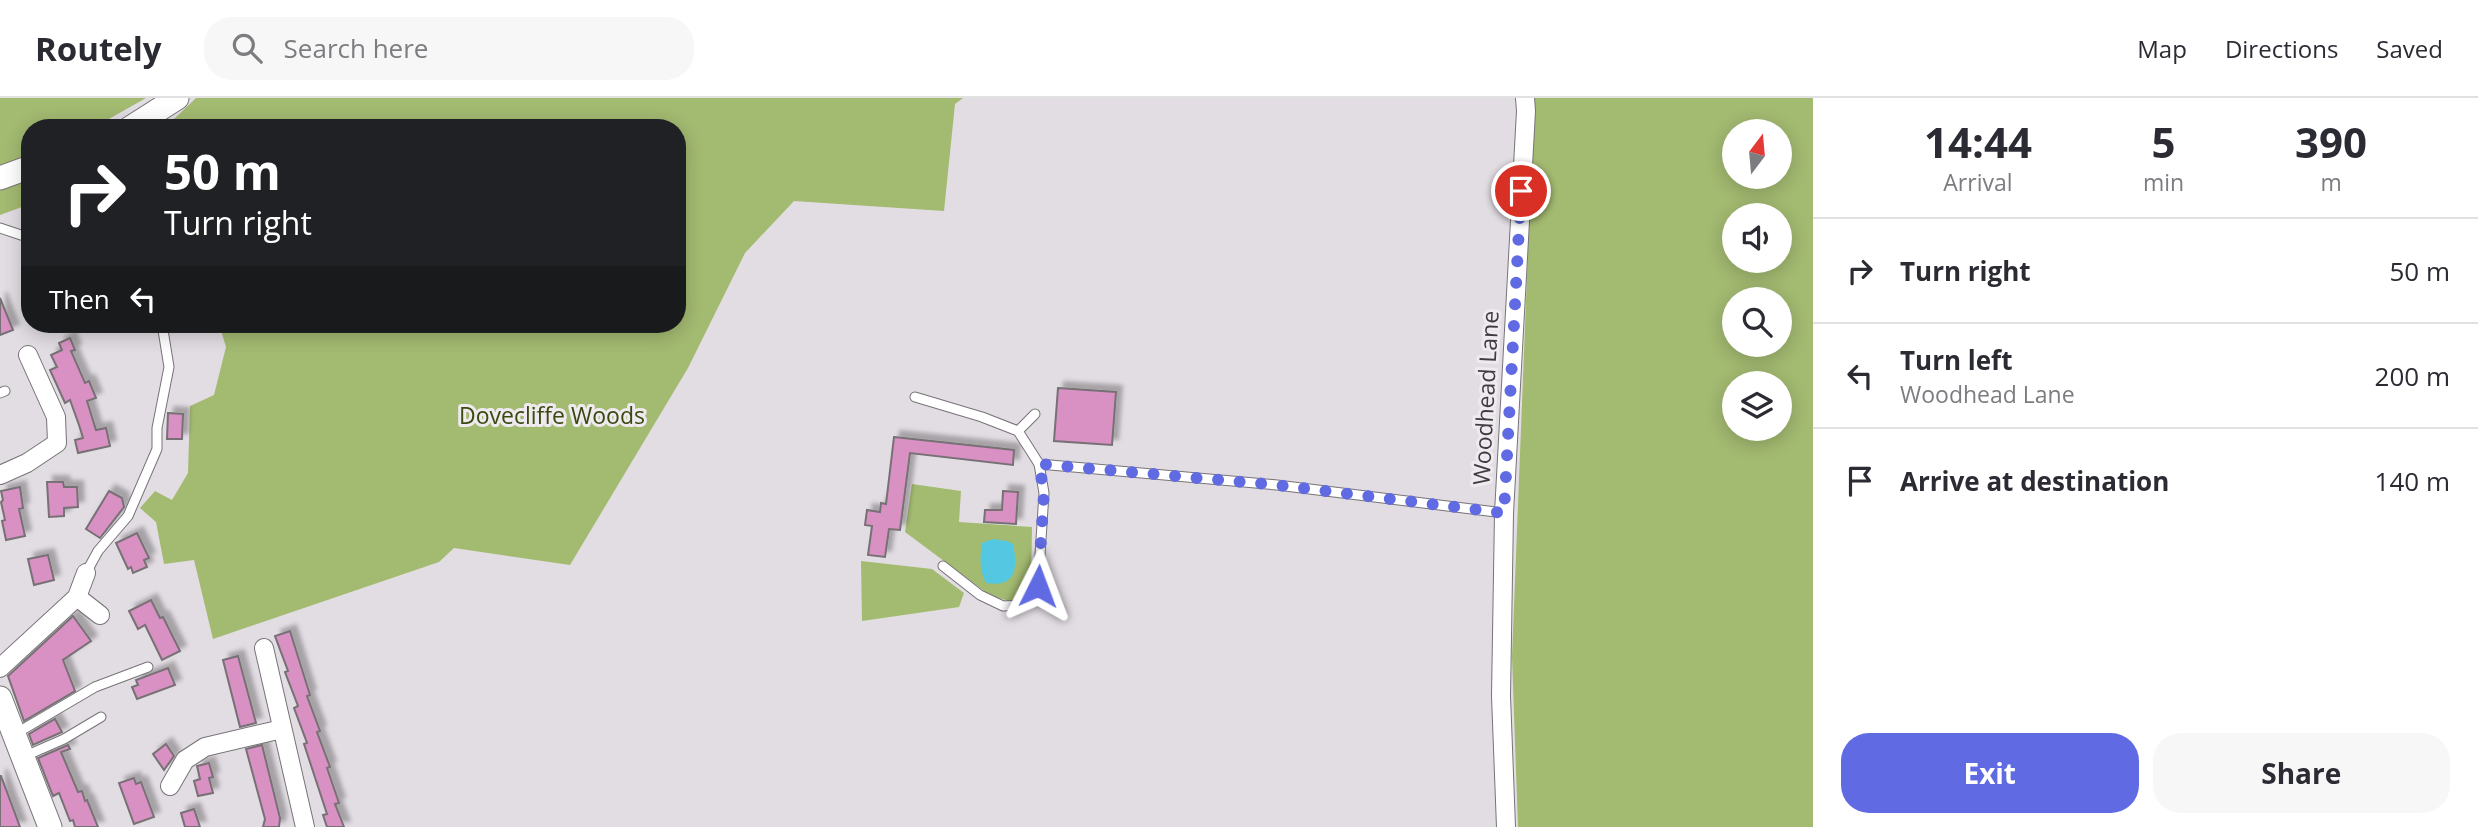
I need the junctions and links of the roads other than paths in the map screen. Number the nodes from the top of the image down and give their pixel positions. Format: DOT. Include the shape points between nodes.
graph roads {
  1 [pos="177,98"];
  2 [pos="1525,98"];
  3 [pos="144,119"];
  4 [pos="21,170"];
  5 [pos="0,178"];
  6 [pos="0,228"];
  7 [pos="21,235"];
  8 [pos="163,333"];
  9 [pos="28,355"];
  10 [pos="915,397"];
  11 [pos="1035,414"];
  12 [pos="1018,431"];
  13 [pos="1039,464"];
  14 [pos="0,475"];
  15 [pos="1504,513"];
  16 [pos="943,566"];
  17 [pos="86,573"];
  18 [pos="77,597"];
  19 [pos="100,615"];
  20 [pos="264,648"];
  21 [pos="148,667"];
  22 [pos="0,668"];
  23 [pos="0,698"];
  24 [pos="101,717"];
  25 [pos="282,729"];
  26 [pos="13,734"];
  27 [pos="22,758"];
  28 [pos="170,786"];
  29 [pos="50,827"];
  30 [pos="305,827"];
  31 [pos="1506,827"];
  1 -- 3 [label="street"];
  2 -- 15 [label="street, Woodhead Lane"];
  4 -- 5 [label="street"];
  6 -- 7 [label="lane"];
  8 -- 17 [label="lane" via="169,367 157,449 128,516"];
  9 -- 14 [label="street" via="56,418 57,443"];
  10 -- 12 [label="lane"];
  11 -- 12 [label="lane"];
  12 -- 13 [label="lane"];
  13 -- 15 [label="lane" via="1277,485"];
  13 -- 16 [label="lane" via="1044,493 1038,586 1025,605 1003,606 980,595"];
  15 -- 31 [label="street, Woodhead Lane" via="1501,696"];
  17 -- 18 [label="street"];
  18 -- 19 [label="street"];
  18 -- 22 [label="street"];
  20 -- 25 [label="street"];
  21 -- 26 [label="lane" via="95,687"];
  23 -- 26 [label="street"];
  24 -- 27 [label="lane"];
  25 -- 28 [label="street" via="205,747 185,760"];
  25 -- 30 [label="street"];
  26 -- 27 [label="street"];
  27 -- 29 [label="street"];
}
